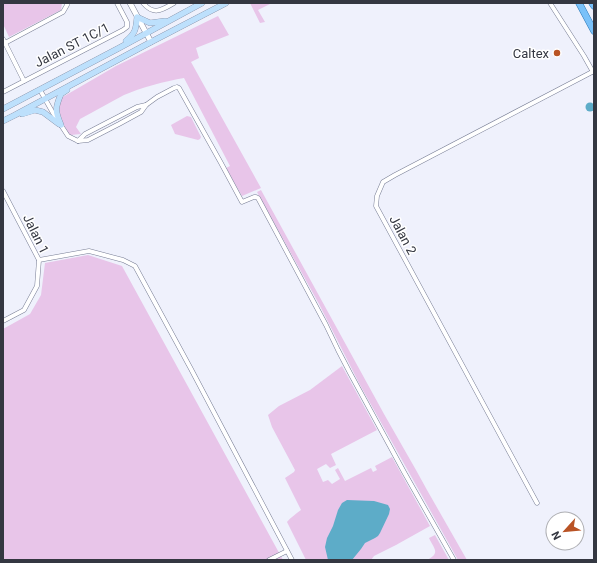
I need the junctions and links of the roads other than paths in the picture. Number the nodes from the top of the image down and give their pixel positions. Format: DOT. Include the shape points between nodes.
graph roads {
  1 [pos="67,3"];
  2 [pos="117,3"];
  3 [pos="130,3"];
  4 [pos="174,3"];
  5 [pos="202,3"];
  6 [pos="226,3"];
  7 [pos="550,3"];
  8 [pos="579,3"];
  9 [pos="592,3"];
  10 [pos="144,4"];
  11 [pos="594,6"];
  12 [pos="137,17"];
  13 [pos="171,20"];
  14 [pos="594,31"];
  15 [pos="146,33"];
  16 [pos="4,41"];
  17 [pos="152,42"];
  18 [pos="119,48"];
  19 [pos="97,71"];
  20 [pos="593,72"];
  21 [pos="24,81"];
  22 [pos="40,90"];
  23 [pos="3,92"];
  24 [pos="45,99"];
  25 [pos="146,105"];
  26 [pos="3,109"];
  27 [pos="15,115"];
  28 [pos="3,121"];
  29 [pos="61,125"];
  30 [pos="78,141"];
  31 [pos="3,191"];
  32 [pos="5,198"];
  33 [pos="39,260"];
  34 [pos="3,321"];
  35 [pos="537,503"];
  36 [pos="287,551"];
  37 [pos="269,560"];
  38 [pos="292,560"];
  39 [pos="454,560"];
  1 -- 16 [label="street" via="63,12"];
  2 -- 21 [label="street, Jalan ST 1C/1" via="127,27"];
  3 -- 12 [label="street"];
  4 -- 10 [label="street" via="159,11 152,10"];
  5 -- 13 [label="main road"];
  6 -- 17 [label="main road"];
  7 -- 20 [label="street"];
  8 -- 14 [label="main road"];
  9 -- 11 [label="main road"];
  12 -- 13 [label="main road" via="150,23"];
  12 -- 15 [label="street"];
  12 -- 18 [label="main road" via="135,30"];
  13 -- 15 [label="main road"];
  15 -- 17 [label="street"];
  15 -- 18 [label="main road"];
  16 -- 21 [label="street"];
  17 -- 19 [label="main road"];
  18 -- 22 [label="main road"];
  19 -- 24 [label="main road"];
  19 -- 29 [label="main road" via="61,94 56,111"];
  20 -- 35 [label="street, Jalan 2" via="395,175 383,182 377,196 376,206"];
  21 -- 23 [label="street, Jalan ST 1C/1"];
  22 -- 24 [label="street"];
  22 -- 26 [label="main road"];
  24 -- 27 [label="main road"];
  24 -- 29 [label="street"];
  25 -- 30 [label="street" via="85,134"];
  25 -- 30 [label="street" via="141,112 120,124 88,140"];
  25 -- 39 [label="street" via="174,88 179,88 242,202 258,198 357,386"];
  27 -- 28 [label="main road"];
  27 -- 29 [label="main road" via="35,110 43,112"];
  29 -- 30 [label="street" via="68,136"];
  31 -- 32 [label="street, Jalan 1"];
  32 -- 33 [label="street, Jalan 1"];
  33 -- 34 [label="street, Jalan 1" via="37,286 24,310"];
  33 -- 36 [label="street" via="88,251 123,260 135,266"];
  36 -- 37 [label="street"];
  36 -- 38 [label="street"];
}
